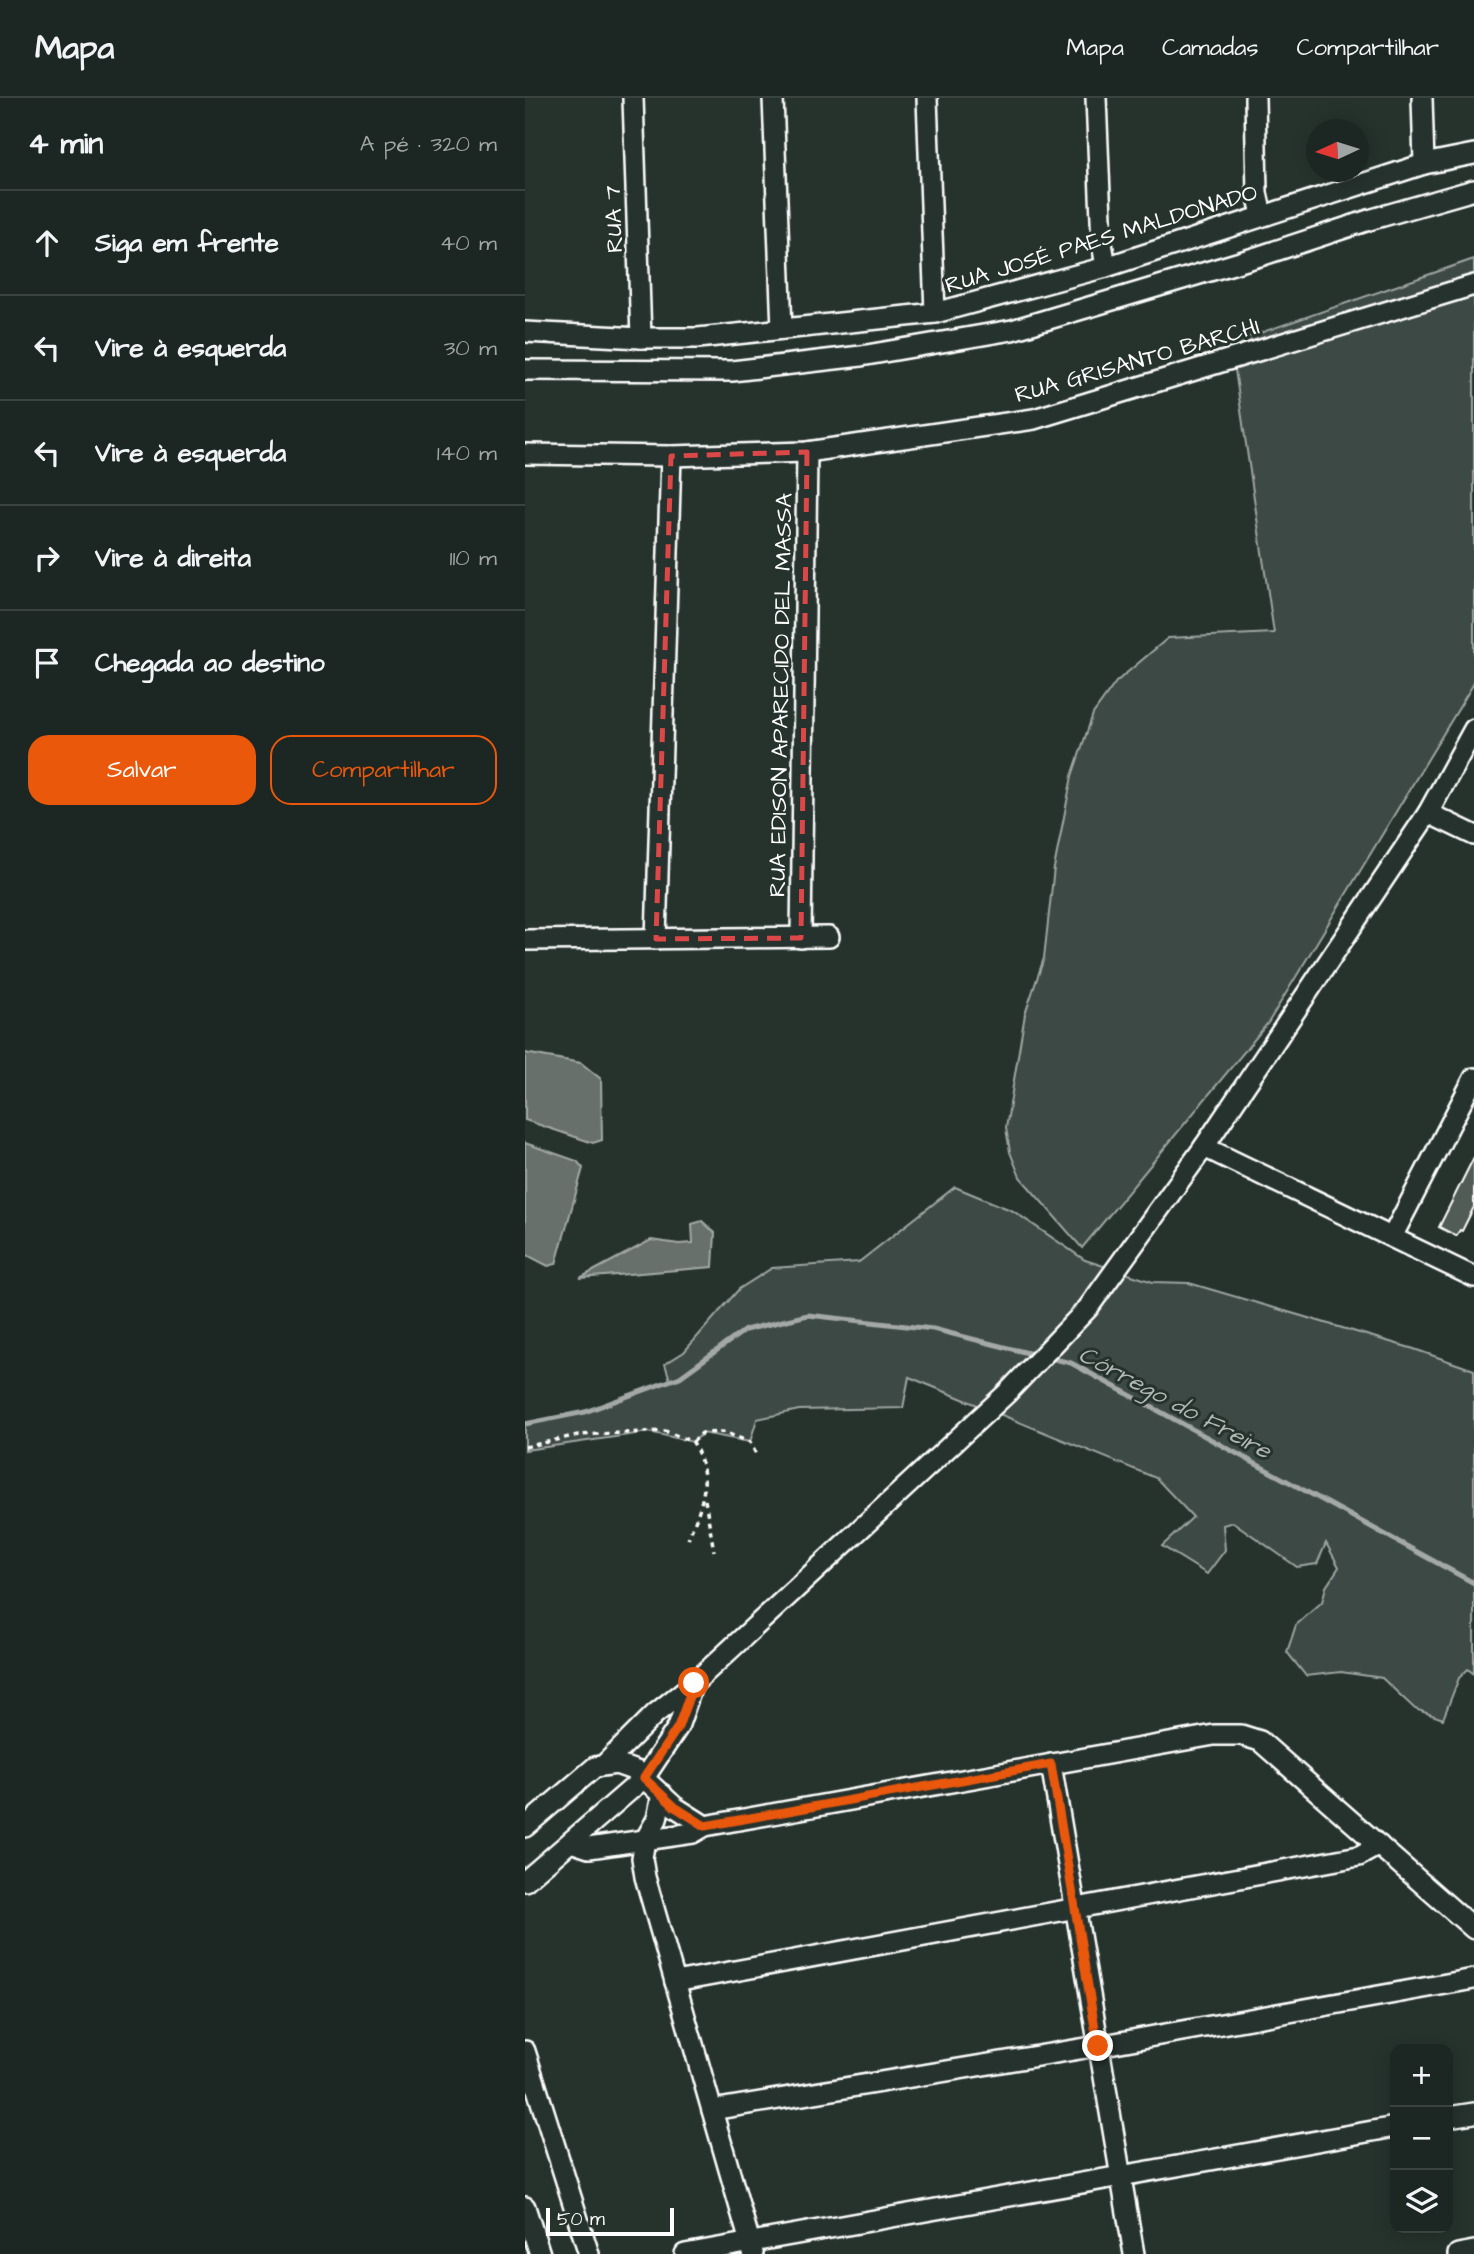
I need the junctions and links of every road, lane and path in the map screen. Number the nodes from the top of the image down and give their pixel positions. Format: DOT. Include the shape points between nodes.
graph roads {
  1 [pos="633,98"];
  2 [pos="773,98"];
  3 [pos="927,98"];
  4 [pos="1096,98"];
  5 [pos="1255,98"];
  6 [pos="1422,98"];
  7 [pos="1474,154"];
  8 [pos="1424,164"];
  9 [pos="1474,190"];
  10 [pos="1262,215"];
  11 [pos="1106,267"];
  12 [pos="1474,285"];
  13 [pos="935,313"];
  14 [pos="782,329"];
  15 [pos="525,332"];
  16 [pos="642,338"];
  17 [pos="525,370"];
  18 [pos="807,452"];
  19 [pos="525,454"];
  20 [pos="671,456"];
  21 [pos="1474,729"];
  22 [pos="1428,813"];
  23 [pos="1474,835"];
  24 [pos="829,937"];
  25 [pos="801,938"];
  26 [pos="656,939"];
  27 [pos="525,940"];
  28 [pos="1474,1078"];
  29 [pos="1204,1147"];
  30 [pos="1392,1237"];
  31 [pos="1474,1277"];
  32 [pos="693,1442"];
  33 [pos="525,1447"];
  34 [pos="757,1456"];
  35 [pos="704,1498"];
  36 [pos="688,1539"];
  37 [pos="714,1551"];
  38 [pos="694,1683"];
  39 [pos="1051,1764"];
  40 [pos="605,1765"];
  41 [pos="644,1778"];
  42 [pos="662,1794"];
  43 [pos="525,1826"];
  44 [pos="705,1826"];
  45 [pos="645,1840"];
  46 [pos="571,1842"];
  47 [pos="1379,1845"];
  48 [pos="525,1881"];
  49 [pos="1075,1910"];
  50 [pos="1474,1929"];
  51 [pos="1474,1979"];
  52 [pos="675,1982"];
  53 [pos="1098,2046"];
  54 [pos="525,2051"];
  55 [pos="712,2110"];
  56 [pos="1474,2113"];
  57 [pos="1453,2116"];
  58 [pos="1390,2128"];
  59 [pos="1121,2176"];
  60 [pos="525,2207"];
  61 [pos="752,2248"];
  62 [pos="1474,2251"];
  63 [pos="540,2254"];
  64 [pos="589,2254"];
  65 [pos="685,2254"];
  66 [pos="1134,2254"];
  67 [pos="1458,2254"];
  1 -- 16 [label="street, RUA 7"];
  2 -- 14 [label="street"];
  3 -- 13 [label="street"];
  4 -- 11 [label="street"];
  5 -- 10 [label="street" via="1257,193"];
  6 -- 8 [label="street"];
  7 -- 8 [label="street, RUA JOSÉ PAES MALDONADO"];
  8 -- 10 [label="street, RUA JOSÉ PAES MALDONADO"];
  9 -- 17 [label="street" via="1012,330 861,356 732,371"];
  10 -- 11 [label="street, RUA JOSÉ PAES MALDONADO"];
  11 -- 13 [label="street, RUA JOSÉ PAES MALDONADO"];
  12 -- 18 [label="street, RUA GRISANTO BARCHI" via="1034,419"];
  13 -- 14 [label="street, RUA JOSÉ PAES MALDONADO"];
  14 -- 16 [label="street, RUA JOSÉ PAES MALDONADO" via="698,338"];
  15 -- 16 [label="street, RUA JOSÉ PAES MALDONADO"];
  18 -- 20 [label="street, RUA GRISANTO BARCHI"];
  18 -- 25 [label="street, RUA EDISON APARECIDO DEL MASSA"];
  19 -- 20 [label="street"];
  20 -- 26 [label="street"];
  21 -- 22 [label="street"];
  22 -- 23 [label="street"];
  22 -- 29 [label="street"];
  24 -- 25 [label="street"];
  25 -- 26 [label="street"];
  26 -- 27 [label="street"];
  28 -- 30 [label="street"];
  29 -- 30 [label="street"];
  29 -- 38 [label="street" via="1088,1308 1007,1393"];
  30 -- 31 [label="street"];
  32 -- 33 [label="path" via="665,1431 578,1435"];
  32 -- 34 [label="path" via="702,1433 723,1432 750,1442"];
  32 -- 35 [label="path" via="702,1459"];
  35 -- 36 [label="path"];
  35 -- 37 [label="path"];
  38 -- 40 [label="street" via="655,1713"];
  38 -- 41 [label="street" via="678,1727"];
  39 -- 44 [label="street"];
  39 -- 47 [label="street" via="1214,1734 1241,1735 1260,1741"];
  39 -- 49 [label="street"];
  40 -- 41 [label="street" via="626,1766"];
  40 -- 43 [label="street" via="594,1767"];
  41 -- 42 [label="street"];
  41 -- 46 [label="street"];
  42 -- 44 [label="street"];
  42 -- 45 [label="street" via="657,1819"];
  44 -- 45 [label="street" via="693,1833"];
  45 -- 46 [label="street" via="589,1847"];
  45 -- 52 [label="street" via="645,1877"];
  46 -- 48 [label="street"];
  47 -- 49 [label="street" via="1359,1856"];
  47 -- 50 [label="street"];
  49 -- 52 [label="street"];
  49 -- 53 [label="street"];
  51 -- 53 [label="street"];
  52 -- 55 [label="street"];
  53 -- 55 [label="street"];
  53 -- 59 [label="street"];
  54 -- 64 [label="street"];
  55 -- 61 [label="street"];
  56 -- 57 [label="street"];
  58 -- 59 [label="street"];
  59 -- 61 [label="street"];
  59 -- 66 [label="street"];
  60 -- 63 [label="street"];
  61 -- 65 [label="street"];
  62 -- 67 [label="street"];
}
